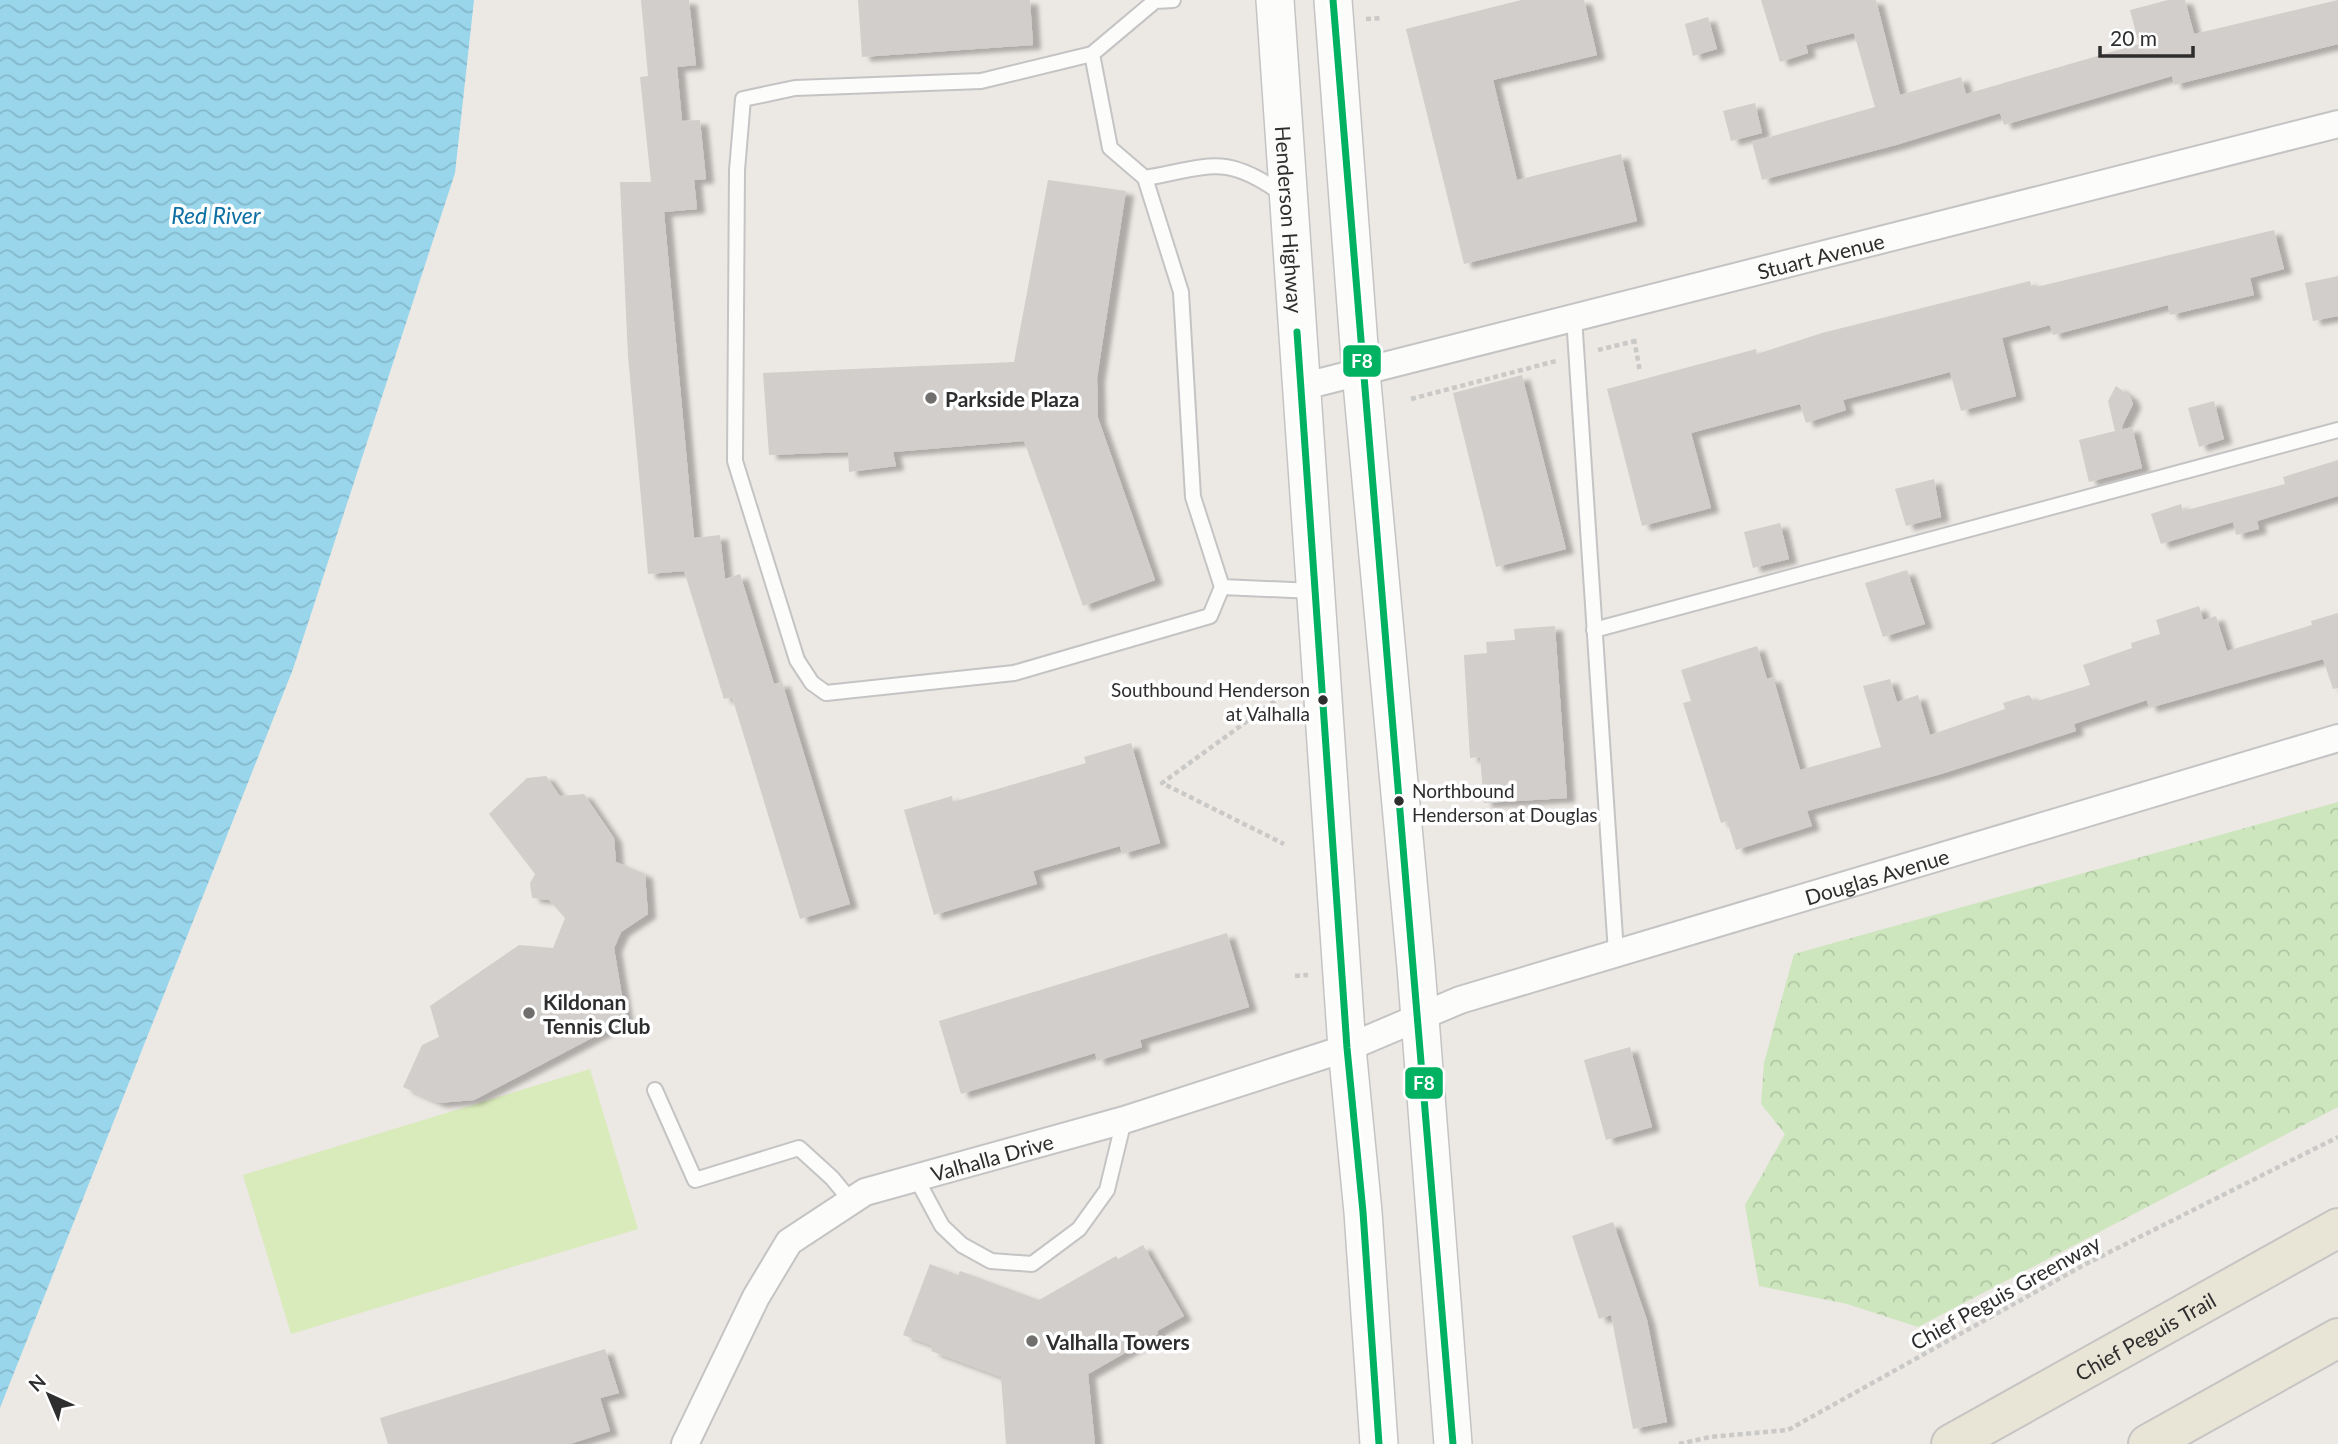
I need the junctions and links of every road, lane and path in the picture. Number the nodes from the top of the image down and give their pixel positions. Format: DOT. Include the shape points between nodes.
graph roads {
  1 [pos="1173,0"];
  2 [pos="1275,0"];
  3 [pos="1333,0"];
  4 [pos="1155,1"];
  5 [pos="1092,54"];
  6 [pos="2338,124"];
  7 [pos="1145,178"];
  8 [pos="1289,199"];
  9 [pos="1627,304"];
  10 [pos="1574,317"];
  11 [pos="1635,341"];
  12 [pos="1576,356"];
  13 [pos="1361,372"];
  14 [pos="1640,372"];
  15 [pos="1301,387"];
  16 [pos="1411,399"];
  17 [pos="2338,430"];
  18 [pos="1222,587"];
  19 [pos="1315,591"];
  20 [pos="1594,631"];
  21 [pos="1275,701"];
  22 [pos="2338,738"];
  23 [pos="1574,813"];
  24 [pos="1445,821"];
  25 [pos="1284,844"];
  26 [pos="1616,953"];
  27 [pos="1418,1017"];
  28 [pos="1347,1048"];
  29 [pos="655,1090"];
  30 [pos="1124,1120"];
  31 [pos="2338,1137"];
  32 [pos="915,1176"];
  33 [pos="851,1201"];
  34 [pos="2338,1228"];
  35 [pos="2338,1338"];
  36 [pos="685,1444"];
  37 [pos="1379,1444"];
  38 [pos="1453,1444"];
  39 [pos="1679,1444"];
  40 [pos="1951,1444"];
  41 [pos="2148,1444"];
  1 -- 4 [label="lane"];
  2 -- 8 [label="main road, Henderson Highway"];
  3 -- 13 [label="main road"];
  4 -- 5 [label="lane"];
  5 -- 7 [label="lane" via="1110,148"];
  5 -- 18 [label="lane" via="981,81 795,88 743,99 737,170 735,461 797,660 812,683 826,693 1014,673 1210,616"];
  6 -- 9 [label="street, Stuart Avenue"];
  7 -- 8 [label="lane" via="1212,166 1236,167 1258,176"];
  7 -- 18 [label="lane" via="1181,292 1192,497"];
  8 -- 15 [label="main road, Henderson Highway"];
  9 -- 10 [label="street, Stuart Avenue"];
  9 -- 11 [label="path"];
  10 -- 12 [label="lane"];
  10 -- 13 [label="street, Stuart Avenue"];
  11 -- 12 [label="path"];
  11 -- 14 [label="path"];
  12 -- 16 [label="path"];
  12 -- 20 [label="lane"];
  13 -- 15 [label="street, Stuart Avenue"];
  13 -- 27 [label="main road"];
  15 -- 19 [label="main road, Henderson Highway"];
  17 -- 20 [label="lane"];
  18 -- 19 [label="lane"];
  19 -- 28 [label="main road, Henderson Highway"];
  20 -- 26 [label="lane"];
  21 -- 25 [label="path" via="1162,783"];
  22 -- 26 [label="street, Douglas Avenue"];
  23 -- 24 [label="path"];
  26 -- 27 [label="street, Douglas Avenue"];
  27 -- 28 [label="street, Valhalla Drive"];
  27 -- 38 [label="main road"];
  28 -- 30 [label="street, Valhalla Drive"];
  28 -- 37 [label="main road, Henderson Highway"];
  29 -- 33 [label="lane" via="695,1180 799,1148"];
  30 -- 32 [label="street, Valhalla Drive"];
  30 -- 32 [label="lane" via="1107,1190 1079,1229 1032,1264 991,1261 962,1245 942,1226"];
  31 -- 39 [label="path, Chief Peguis Greenway" via="2082,1266 1788,1430"];
  32 -- 33 [label="street, Valhalla Drive"];
  33 -- 36 [label="street, Valhalla Drive" via="789,1242 756,1297"];
  34 -- 40 [label="main road, Chief Peguis Trail"];
  35 -- 41 [label="main road"];
}
